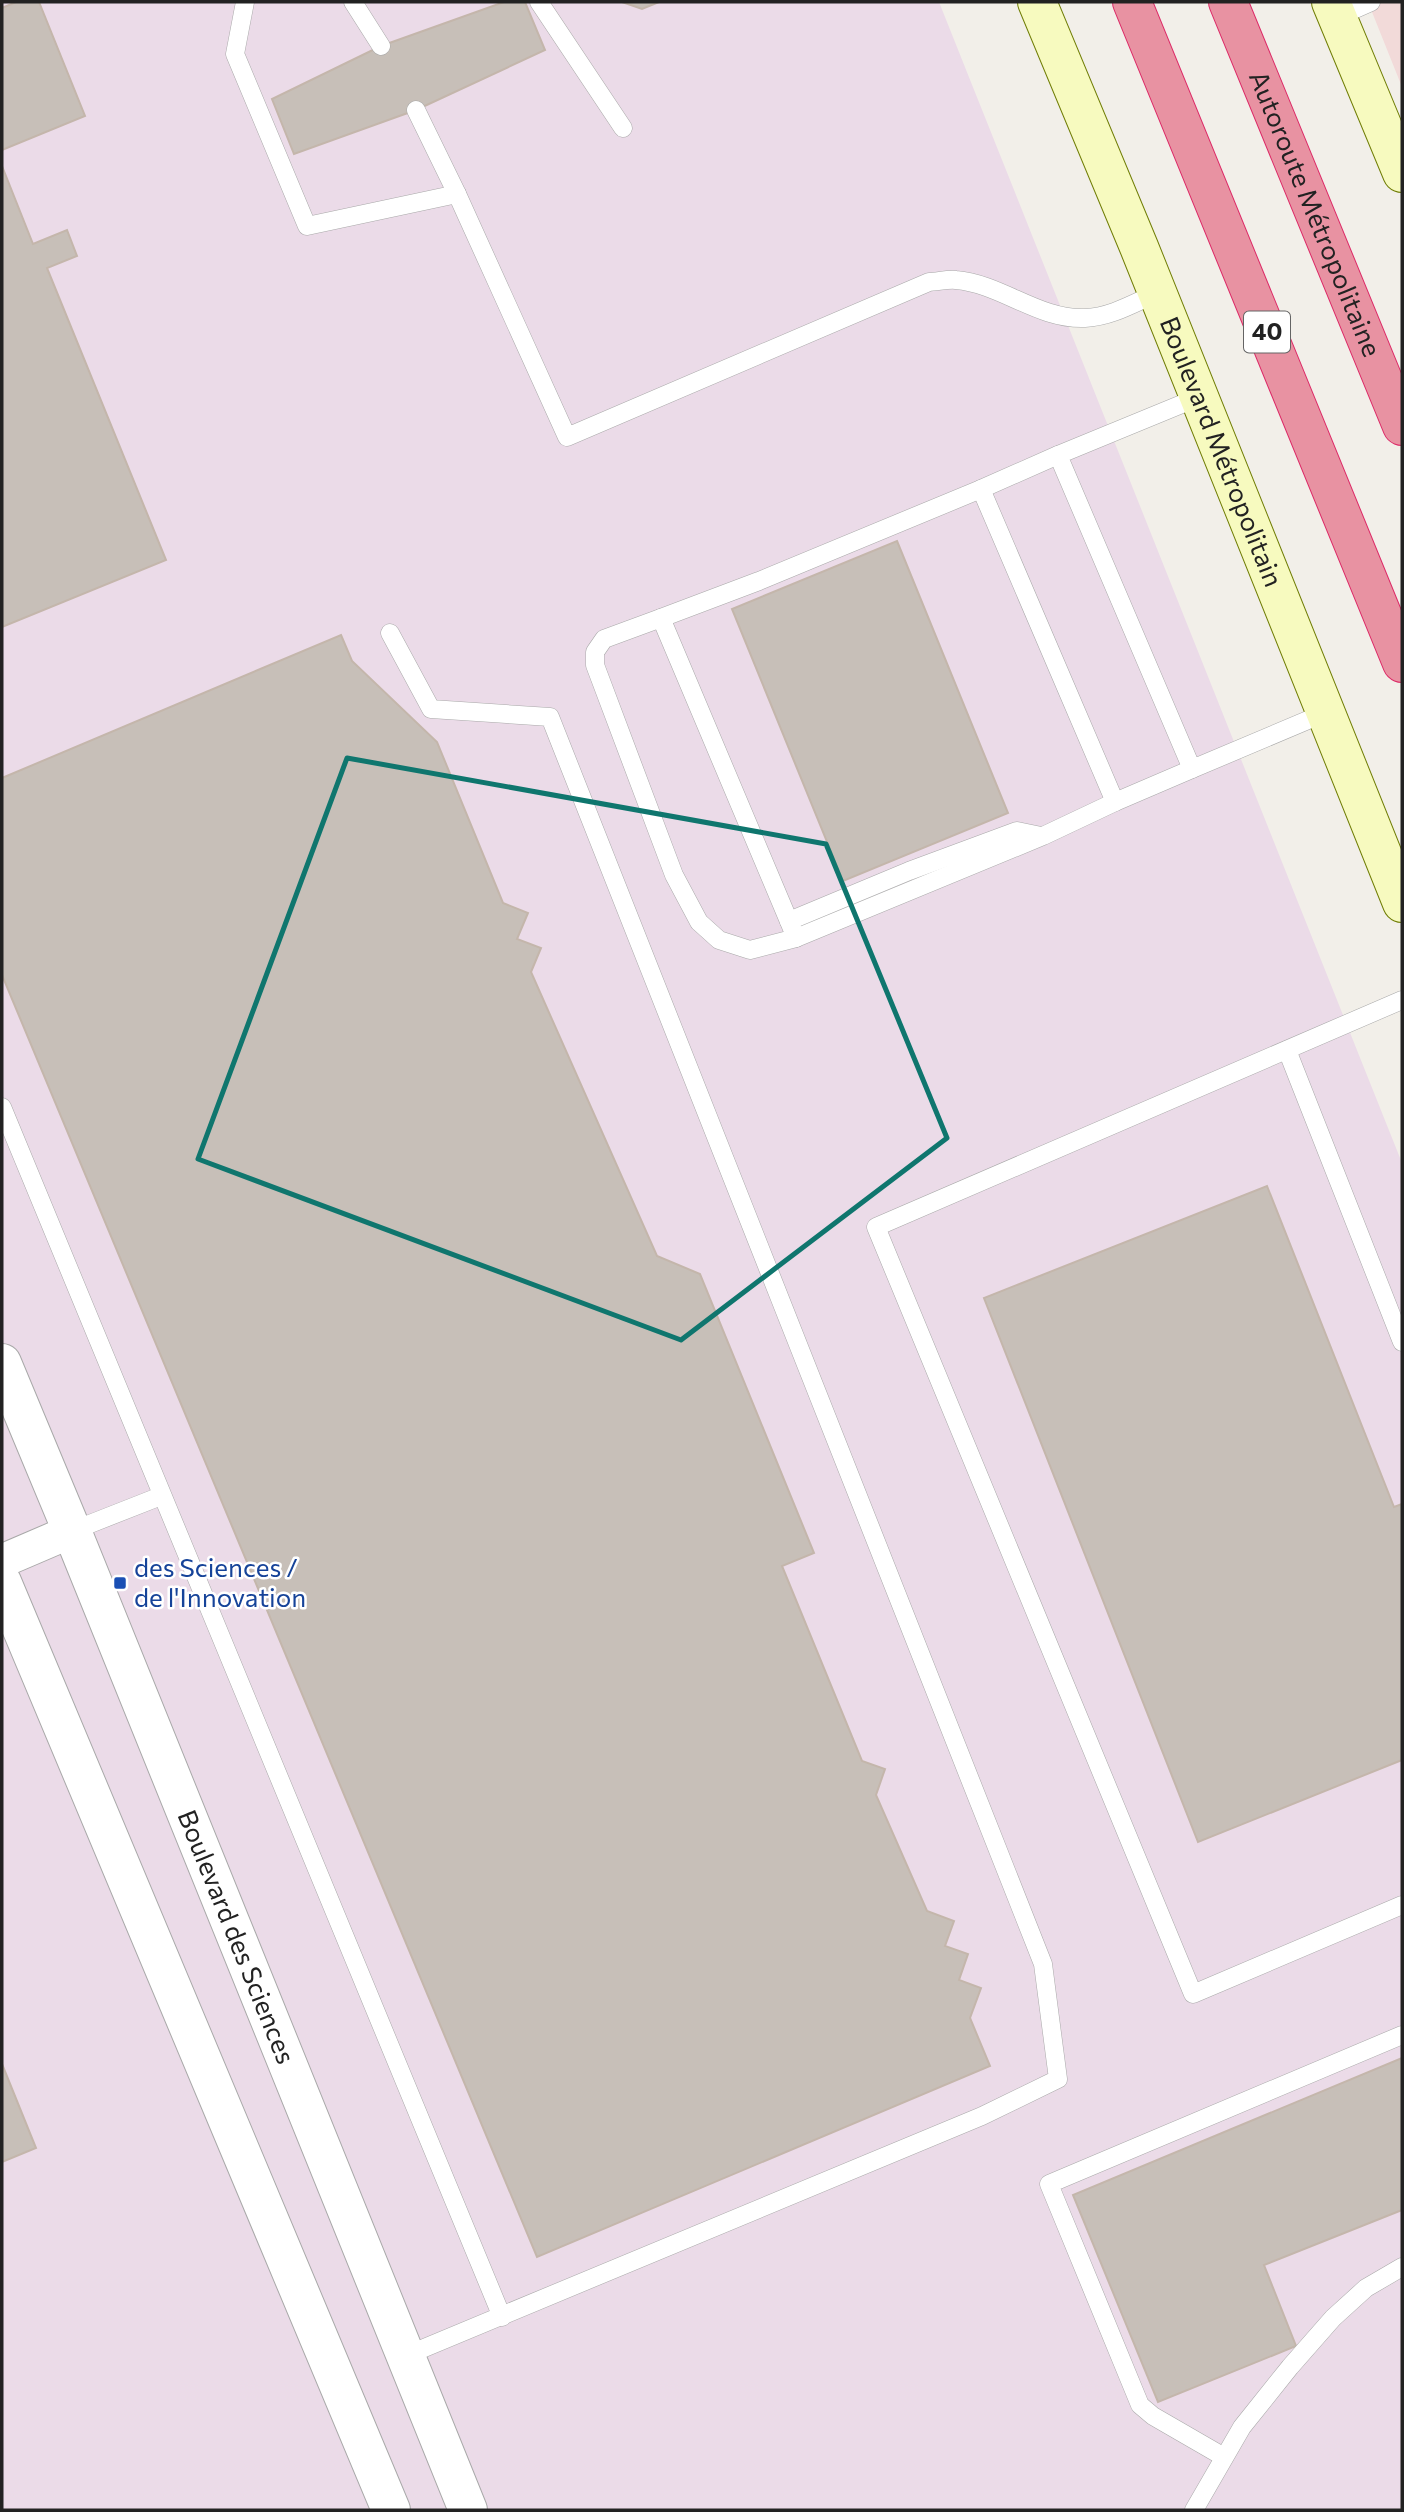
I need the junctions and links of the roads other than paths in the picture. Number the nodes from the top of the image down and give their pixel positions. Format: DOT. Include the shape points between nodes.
graph roads {
  1 [pos="245,2"];
  2 [pos="353,2"];
  3 [pos="539,2"];
  4 [pos="1037,2"];
  5 [pos="1132,2"];
  6 [pos="1228,2"];
  7 [pos="1346,7"];
  8 [pos="381,46"];
  9 [pos="415,110"];
  10 [pos="623,128"];
  11 [pos="1402,173"];
  12 [pos="457,194"];
  13 [pos="1157,293"];
  14 [pos="1199,397"];
  15 [pos="1402,425"];
  16 [pos="1058,456"];
  17 [pos="981,489"];
  18 [pos="661,618"];
  19 [pos="390,633"];
  20 [pos="1402,663"];
  21 [pos="1327,712"];
  22 [pos="1192,769"];
  23 [pos="1115,802"];
  24 [pos="1043,836"];
  25 [pos="1402,903"];
  26 [pos="789,921"];
  27 [pos="796,938"];
  28 [pos="1402,1000"];
  29 [pos="1287,1050"];
  30 [pos="2,1107"];
  31 [pos="1402,1342"];
  32 [pos="2,1363"];
  33 [pos="161,1496"];
  34 [pos="72,1531"];
  35 [pos="2,1561"];
  36 [pos="2,1581"];
  37 [pos="1402,1905"];
  38 [pos="1402,2035"];
  39 [pos="1402,2267"];
  40 [pos="502,2317"];
  41 [pos="405,2356"];
  42 [pos="1224,2457"];
  43 [pos="391,2510"];
  44 [pos="468,2510"];
  45 [pos="1195,2510"];
  1 -- 12 [label="lane" via="235,54 307,226"];
  2 -- 8 [label="lane"];
  3 -- 10 [label="lane"];
  4 -- 13 [label="main road, Boulevard Métropolitain"];
  5 -- 20 [label="highway, 40"];
  6 -- 15 [label="highway, Autoroute Métropolitaine"];
  7 -- 11 [label="main road"];
  9 -- 12 [label="lane"];
  12 -- 13 [label="lane" via="567,437 929,282 955,279 979,285 1059,317 1107,315"];
  13 -- 14 [label="main road, Boulevard Métropolitain"];
  14 -- 16 [label="lane"];
  14 -- 21 [label="main road, Boulevard Métropolitain"];
  16 -- 17 [label="lane"];
  16 -- 22 [label="lane"];
  17 -- 18 [label="lane"];
  17 -- 23 [label="lane"];
  18 -- 26 [label="lane"];
  18 -- 27 [label="lane" via="604,639 595,652 595,666 674,875 699,922 719,940 751,950"];
  19 -- 40 [label="lane" via="431,709 550,717 1043,1964 1058,2079 982,2116"];
  21 -- 22 [label="lane"];
  21 -- 25 [label="main road, Boulevard Métropolitain"];
  22 -- 23 [label="lane"];
  23 -- 24 [label="lane"];
  24 -- 26 [label="lane" via="1017,831"];
  24 -- 27 [label="lane"];
  26 -- 27 [label="lane"];
  28 -- 29 [label="lane"];
  29 -- 31 [label="lane"];
  29 -- 37 [label="lane" via="876,1227 1193,1994"];
  30 -- 33 [label="lane"];
  32 -- 34 [label="street, Boulevard des Sciences"];
  33 -- 34 [label="lane"];
  33 -- 40 [label="lane"];
  34 -- 35 [label="street"];
  34 -- 41 [label="street, Boulevard des Sciences"];
  36 -- 43 [label="street"];
  38 -- 42 [label="lane" via="1049,2184 1140,2404"];
  39 -- 42 [label="lane" via="1366,2288 1333,2318 1241,2427"];
  40 -- 41 [label="lane"];
  41 -- 44 [label="street, Boulevard des Sciences"];
  42 -- 45 [label="lane"];
}
